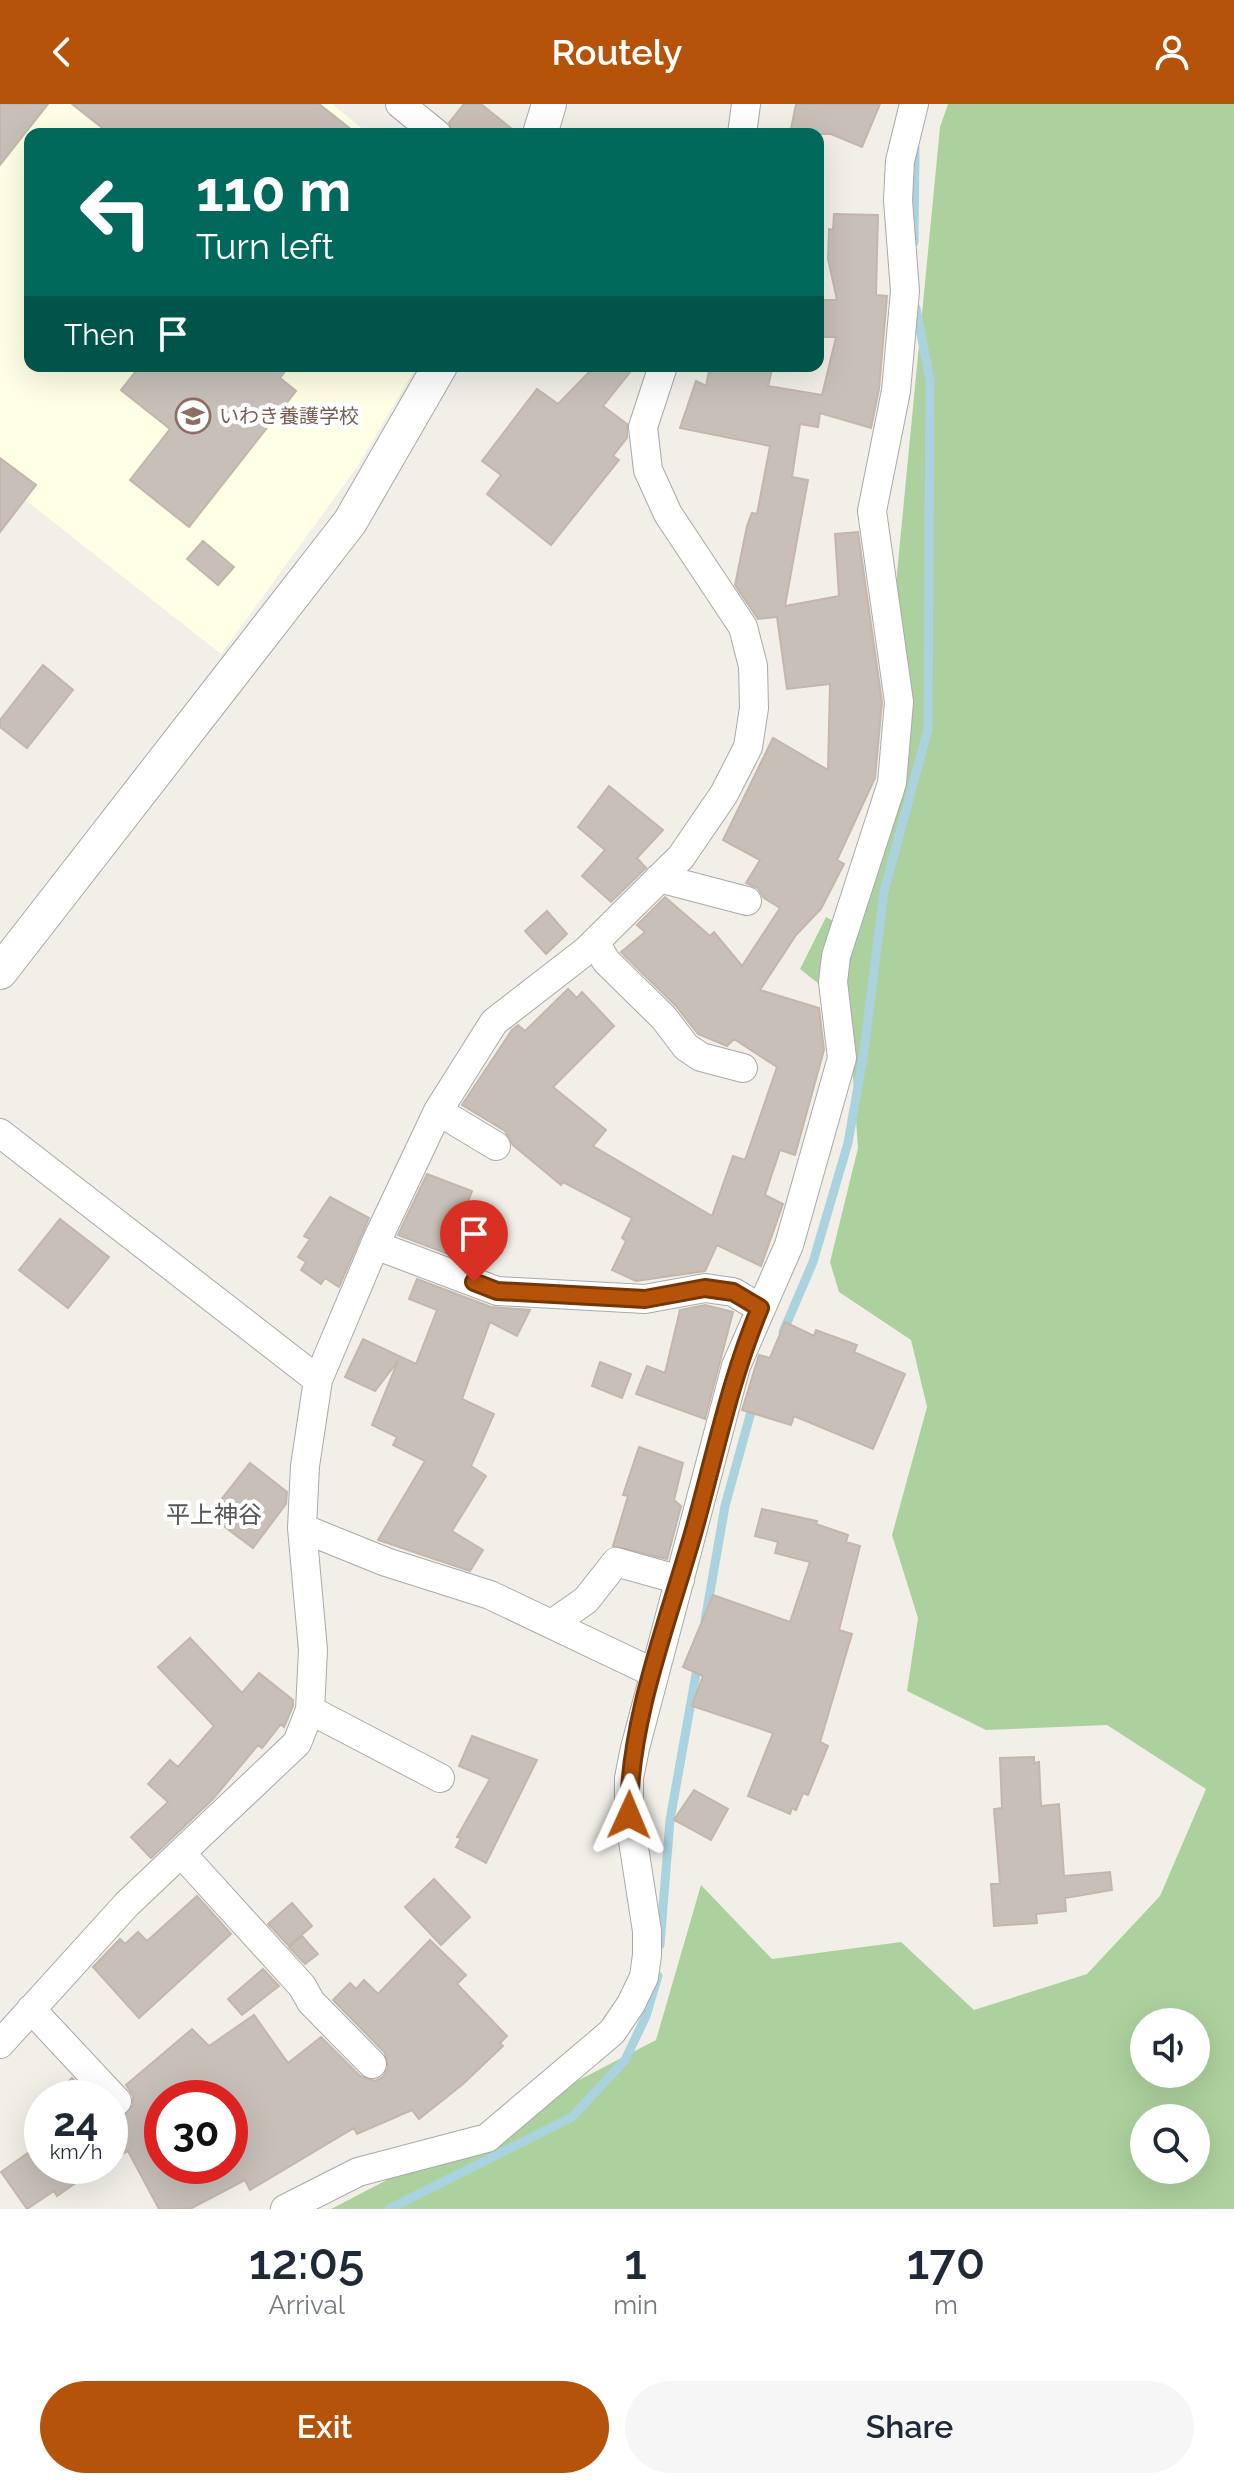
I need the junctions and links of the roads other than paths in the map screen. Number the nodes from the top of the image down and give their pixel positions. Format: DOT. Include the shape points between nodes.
graph roads {
  1 [pos="400,104"];
  2 [pos="549,104"];
  3 [pos="746,104"];
  4 [pos="914,104"];
  5 [pos="430,128"];
  6 [pos="542,128"];
  7 [pos="743,128"];
  8 [pos="437,372"];
  9 [pos="661,372"];
  10 [pos="659,878"];
  11 [pos="747,901"];
  12 [pos="595,942"];
  13 [pos="0,972"];
  14 [pos="743,1068"];
  15 [pos="438,1111"];
  16 [pos="0,1133"];
  17 [pos="496,1146"];
  18 [pos="375,1245"];
  19 [pos="760,1308"];
  20 [pos="318,1380"];
  21 [pos="302,1528"];
  22 [pos="680,1580"];
  23 [pos="552,1624"];
  24 [pos="654,1673"];
  25 [pos="310,1710"];
  26 [pos="440,1778"];
  27 [pos="181,1853"];
  28 [pos="31,2009"];
  29 [pos="0,2044"];
  30 [pos="372,2064"];
  31 [pos="97,2080"];
  32 [pos="285,2209"];
  1 -- 5 [label="street"];
  2 -- 6 [label="street"];
  3 -- 7 [label="street"];
  4 -- 19 [label="street" via="900,161 905,291 896,391 872,511 899,702 896,755 879,829 836,956 833,982 842,1058 789,1245"];
  8 -- 13 [label="street" via="350,522"];
  9 -- 10 [label="street" via="643,427 648,470 668,514 743,627 753,666 754,708 748,747 724,794 681,857"];
  10 -- 11 [label="street"];
  10 -- 12 [label="street"];
  12 -- 14 [label="street" via="606,961 686,1047 701,1057"];
  12 -- 15 [label="street" via="494,1022"];
  15 -- 17 [label="street"];
  15 -- 18 [label="street"];
  16 -- 20 [label="street"];
  18 -- 19 [label="street" via="497,1291 645,1299 705,1288 733,1292"];
  18 -- 20 [label="street"];
  19 -- 22 [label="street" via="736,1366"];
  20 -- 21 [label="street"];
  21 -- 23 [label="street" via="490,1595"];
  21 -- 25 [label="street" via="313,1650"];
  22 -- 23 [label="street" via="616,1562 586,1600"];
  22 -- 24 [label="street"];
  23 -- 24 [label="street"];
  24 -- 32 [label="street" via="629,1778 632,1852 647,1931 644,1977 612,2032 487,2138 358,2172"];
  25 -- 26 [label="street"];
  25 -- 27 [label="street" via="297,1743"];
  27 -- 28 [label="street"];
  27 -- 30 [label="street"];
  28 -- 29 [label="street"];
  28 -- 31 [label="street"];
}
